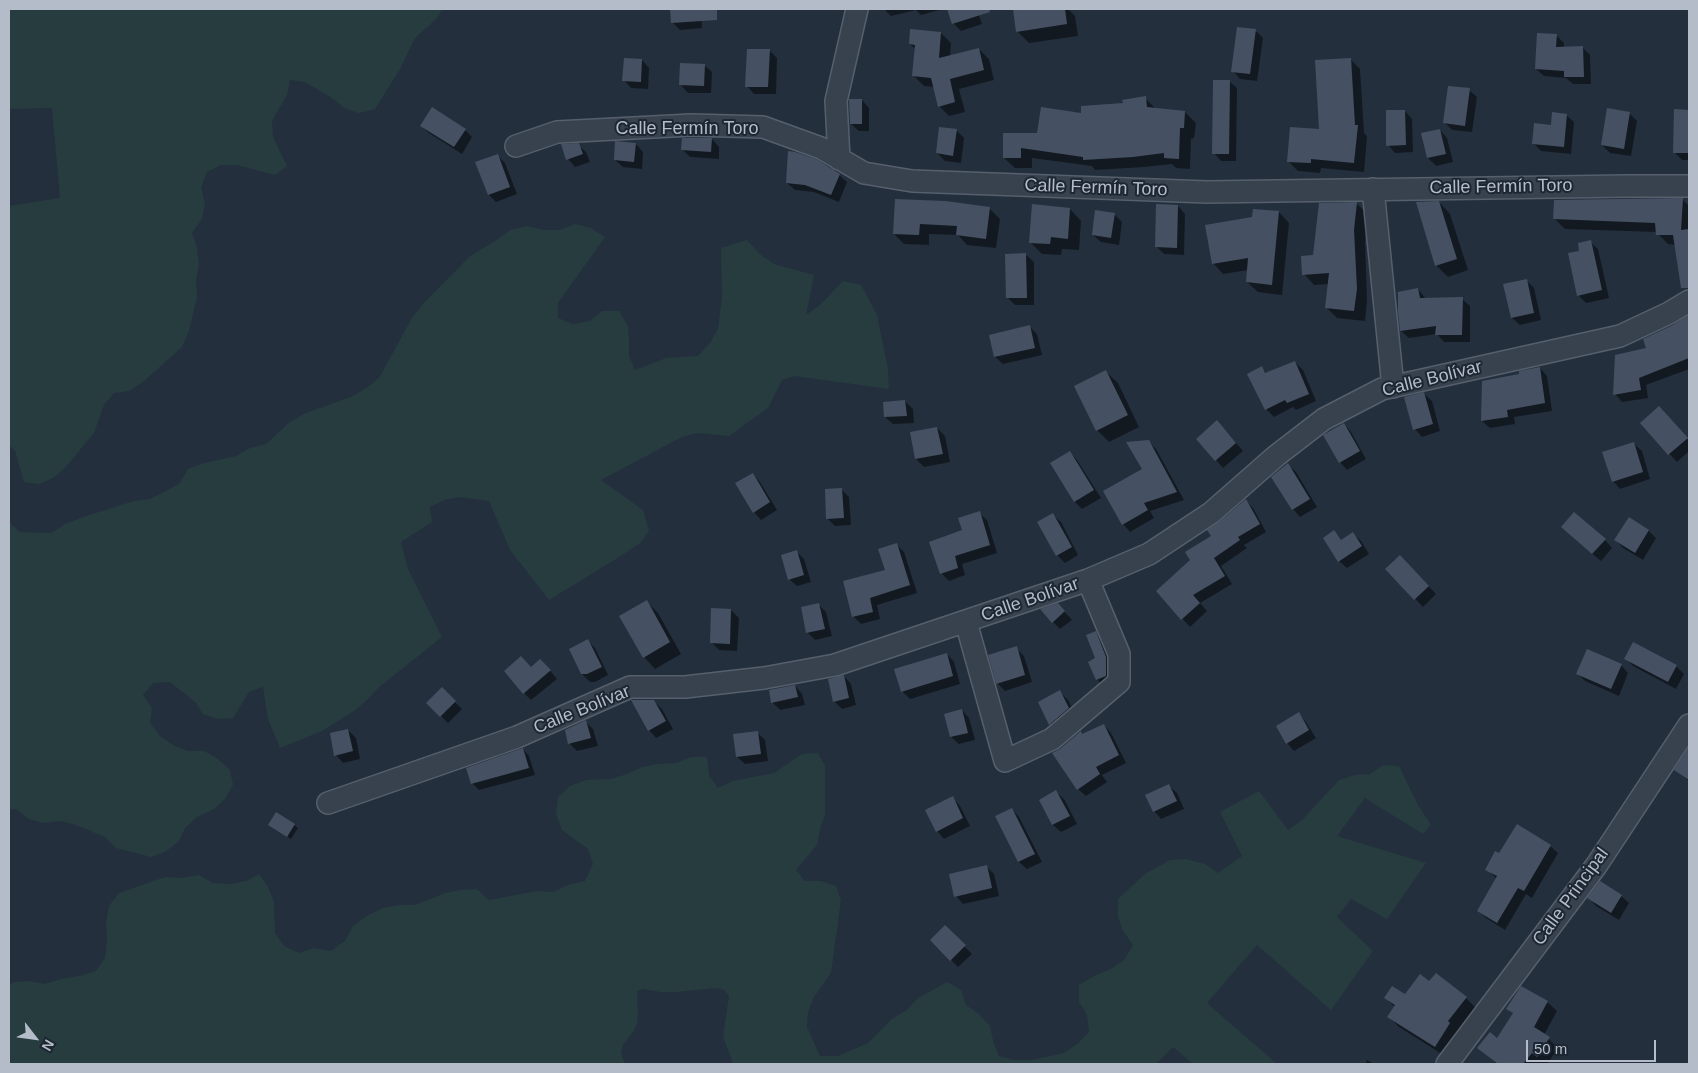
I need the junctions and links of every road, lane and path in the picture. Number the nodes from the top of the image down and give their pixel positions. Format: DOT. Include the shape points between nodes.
graph roads {
  1 [pos="857,9"];
  2 [pos="516,146"];
  3 [pos="840,159"];
  4 [pos="1689,186"];
  5 [pos="1373,189"];
  6 [pos="1689,301"];
  7 [pos="1393,387"];
  8 [pos="1088,580"];
  9 [pos="966,622"];
  10 [pos="1689,725"];
  11 [pos="328,803"];
  12 [pos="1447,1064"];
  1 -- 3 [label="street" via="836,101"];
  2 -- 3 [label="street, Calle Fermín Toro" via="557,132 691,125 763,127"];
  3 -- 5 [label="street, Calle Fermín Toro" via="864,174 912,181 1207,192"];
  4 -- 5 [label="street, Calle Fermín Toro"];
  5 -- 7 [label="street"];
  6 -- 7 [label="street, Calle Bolívar" via="1620,336"];
  7 -- 8 [label="street, Calle Bolívar" via="1382,389 1324,419 1211,513 1149,554"];
  8 -- 9 [label="street, Calle Bolívar"];
  8 -- 9 [label="street" via="1119,654 1119,682 1052,739 1005,761"];
  9 -- 11 [label="street, Calle Bolívar" via="835,665 764,678 685,687 630,687 517,737"];
  10 -- 12 [label="street, Calle Principal" via="1596,866"];
}
